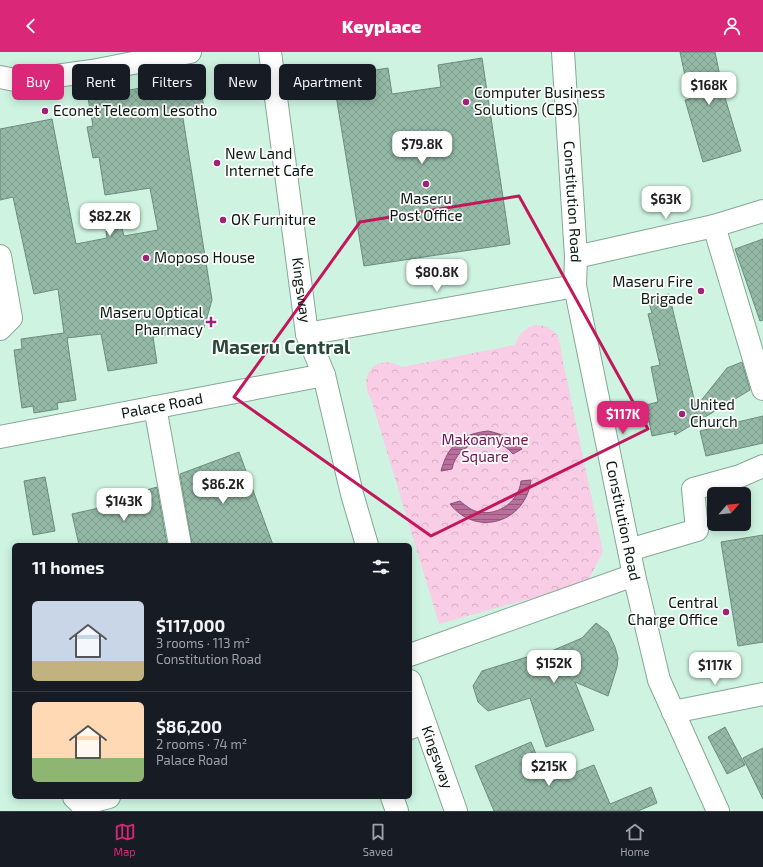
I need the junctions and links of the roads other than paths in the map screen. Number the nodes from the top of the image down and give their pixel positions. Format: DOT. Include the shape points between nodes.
graph roads {
  1 [pos="190,52"];
  2 [pos="270,52"];
  3 [pos="563,52"];
  4 [pos="0,77"];
  5 [pos="763,211"];
  6 [pos="714,226"];
  7 [pos="0,256"];
  8 [pos="576,257"];
  9 [pos="575,286"];
  10 [pos="0,329"];
  11 [pos="307,334"];
  12 [pos="324,375"];
  13 [pos="763,389"];
  14 [pos="155,407"];
  15 [pos="0,436"];
  16 [pos="763,466"];
  17 [pos="180,543"];
  18 [pos="366,543"];
  19 [pos="629,550"];
  20 [pos="634,575"];
  21 [pos="412,654"];
  22 [pos="412,694"];
  23 [pos="763,694"];
  24 [pos="673,712"];
  25 [pos="417,725"];
  26 [pos="76,799"];
  27 [pos="101,799"];
  28 [pos="393,799"];
  29 [pos="397,811"];
  30 [pos="456,811"];
  31 [pos="718,811"];
  1 -- 4 [label="street" via="20,81"];
  2 -- 11 [label="street, Kingsway"];
  3 -- 8 [label="street, Constitution Road"];
  5 -- 6 [label="street"];
  6 -- 8 [label="street"];
  6 -- 13 [label="street"];
  7 -- 10 [label="street" via="11,318"];
  8 -- 9 [label="street, Constitution Road"];
  9 -- 11 [label="street"];
  9 -- 19 [label="street, Constitution Road"];
  11 -- 12 [label="street, Kingsway"];
  12 -- 14 [label="street, Palace Road"];
  12 -- 18 [label="street, Kingsway"];
  14 -- 15 [label="street, Palace Road"];
  14 -- 17 [label="street"];
  16 -- 19 [label="street" via="693,490 697,530"];
  19 -- 20 [label="street, Constitution Road"];
  20 -- 21 [label="street"];
  20 -- 24 [label="street, Constitution Road" via="659,680"];
  22 -- 25 [label="street, Kingsway"];
  23 -- 24 [label="street"];
  24 -- 31 [label="street, Constitution Road"];
  25 -- 30 [label="street, Kingsway"];
  26 -- 27 [label="street" via="79,802"];
  28 -- 29 [label="street"];
}
